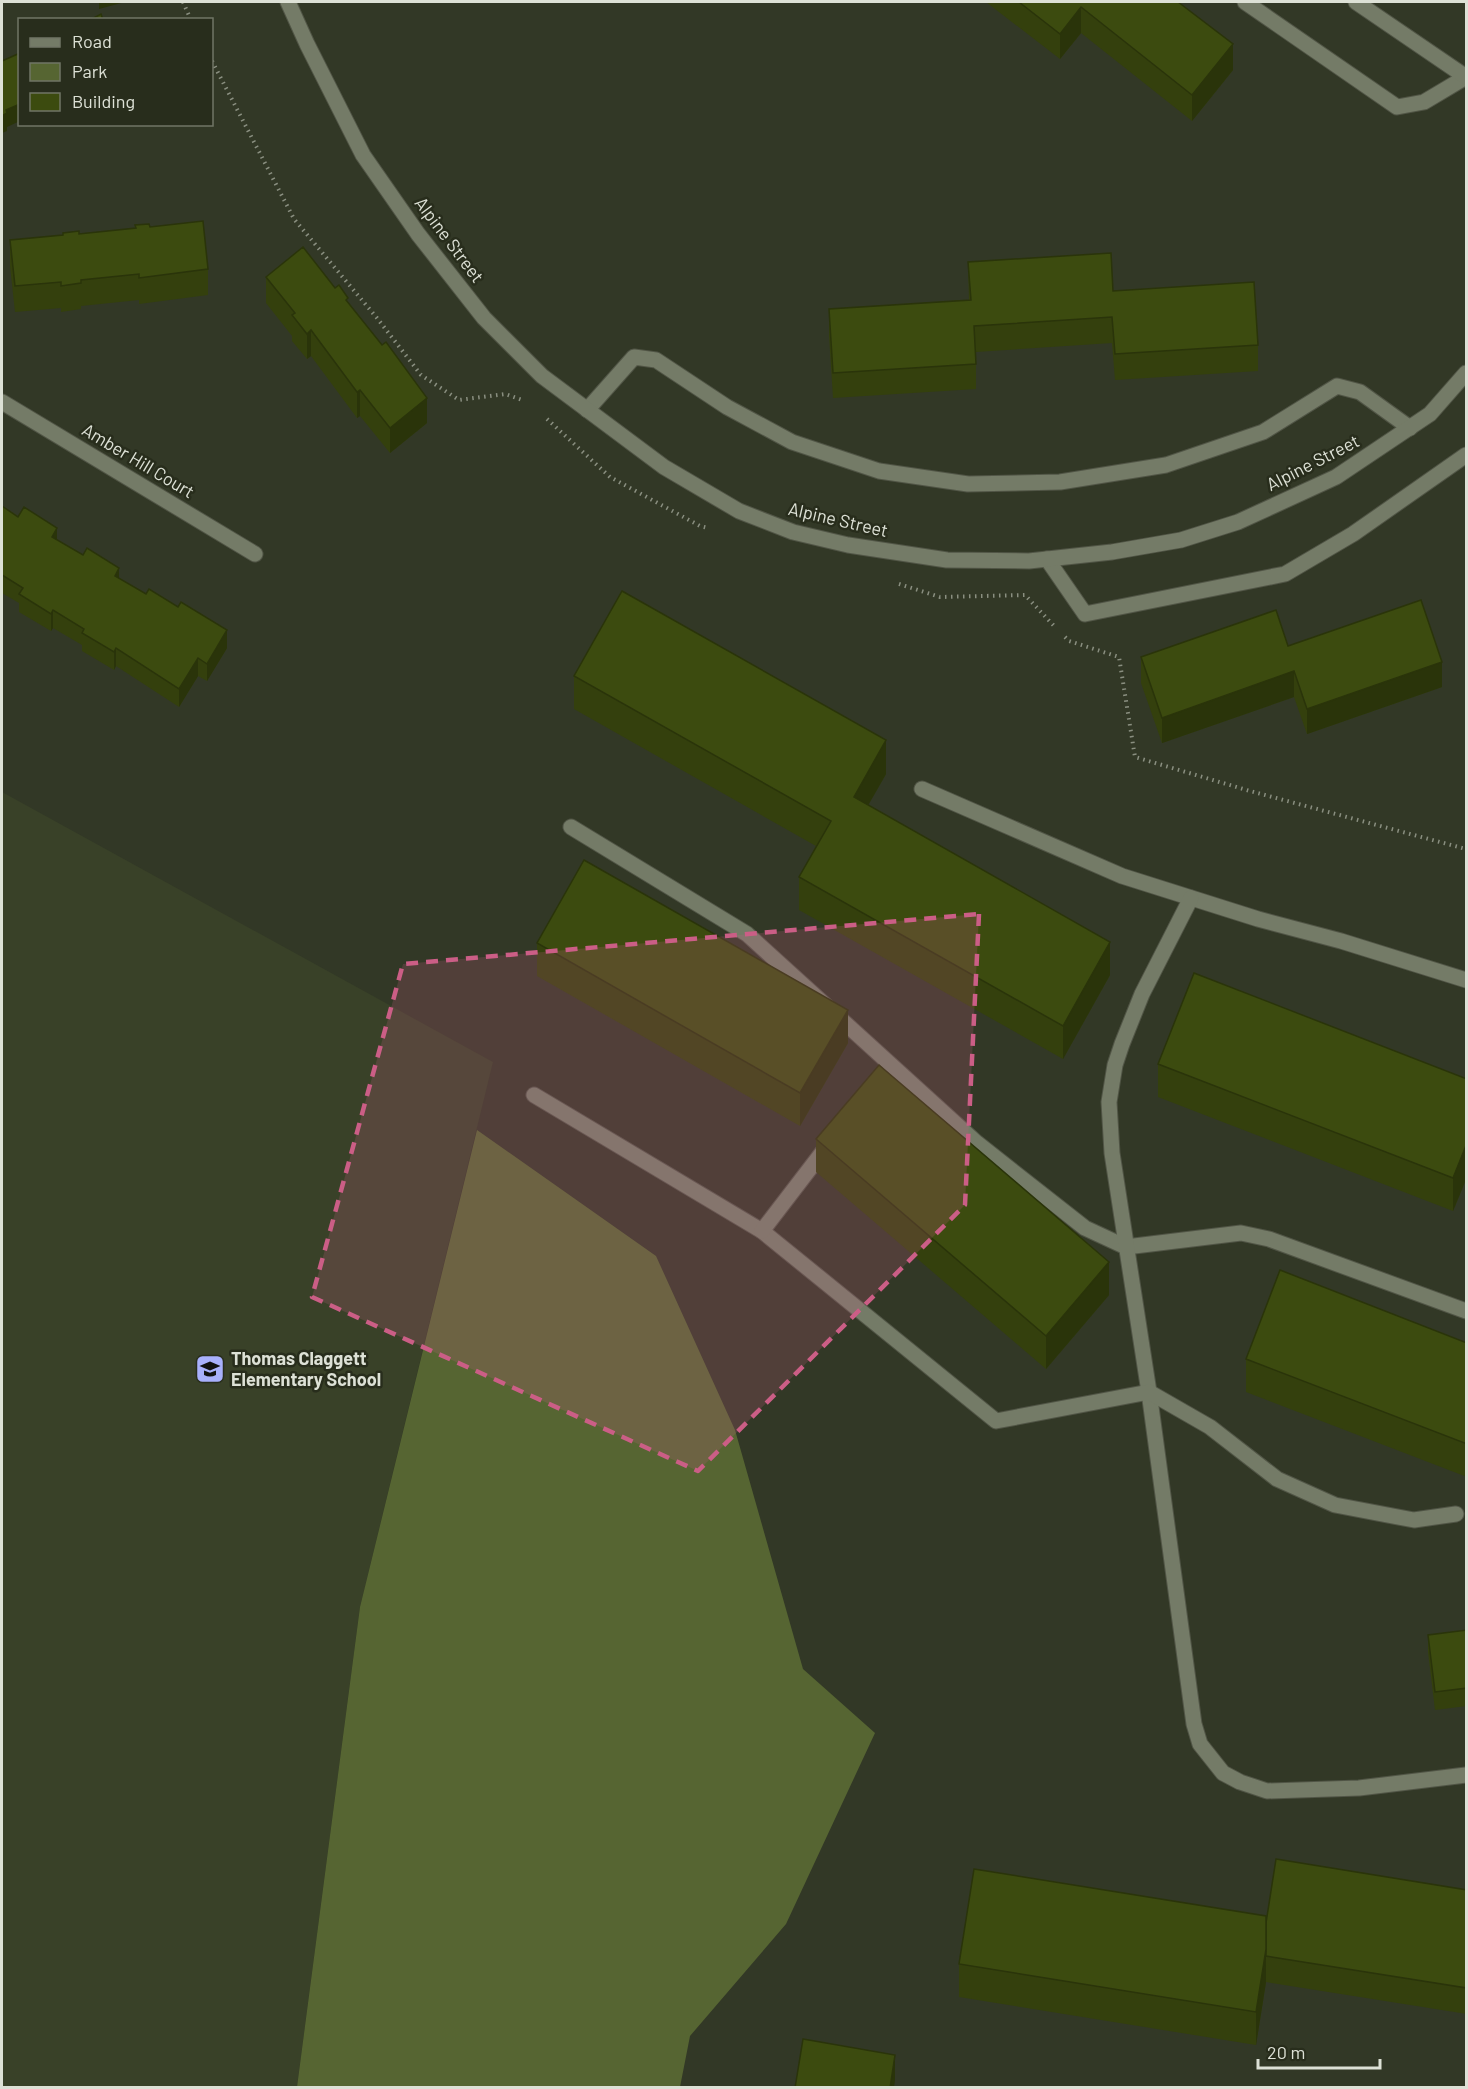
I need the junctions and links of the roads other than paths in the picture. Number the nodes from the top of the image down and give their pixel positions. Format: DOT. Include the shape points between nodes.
graph roads {
  1 [pos="288,2"];
  2 [pos="1245,2"];
  3 [pos="1356,2"];
  4 [pos="1466,77"];
  5 [pos="1467,373"];
  6 [pos="2,402"];
  7 [pos="587,410"];
  8 [pos="1410,428"];
  9 [pos="1467,455"];
  10 [pos="255,554"];
  11 [pos="1047,559"];
  12 [pos="922,789"];
  13 [pos="571,827"];
  14 [pos="1191,898"];
  15 [pos="1467,980"];
  16 [pos="534,1095"];
  17 [pos="841,1129"];
  18 [pos="762,1231"];
  19 [pos="1126,1246"];
  20 [pos="1467,1311"];
  21 [pos="1149,1392"];
  22 [pos="1456,1514"];
  23 [pos="1467,1775"];
  1 -- 7 [label="street, Alpine Street" via="363,155 418,234 484,318 542,376"];
  2 -- 4 [label="street" via="1397,107 1424,102"];
  3 -- 4 [label="street"];
  5 -- 8 [label="street, Alpine Street" via="1430,414"];
  6 -- 10 [label="street, Amber Hill Court"];
  7 -- 8 [label="street" via="634,357 656,360 727,407 792,442 879,471 968,484 1060,483 1166,465 1263,432 1337,386 1360,392"];
  7 -- 11 [label="street, Alpine Street" via="673,473 739,511 793,532 947,560"];
  8 -- 11 [label="street, Alpine Street" via="1336,477 1238,522 1181,540"];
  9 -- 11 [label="street" via="1353,534 1284,574 1085,614"];
  12 -- 14 [label="street" via="1122,876"];
  13 -- 19 [label="street" via="747,934 888,1070 1085,1228"];
  14 -- 15 [label="street"];
  14 -- 19 [label="street" via="1142,994 1111,1083 1112,1153"];
  16 -- 18 [label="street"];
  17 -- 18 [label="street"];
  18 -- 21 [label="street" via="996,1421"];
  19 -- 20 [label="street" via="1241,1233 1269,1239"];
  19 -- 21 [label="street"];
  21 -- 22 [label="street" via="1210,1427 1277,1479 1335,1505 1414,1520"];
  21 -- 23 [label="street" via="1194,1724 1200,1744 1223,1773 1267,1791 1359,1788"];
}
